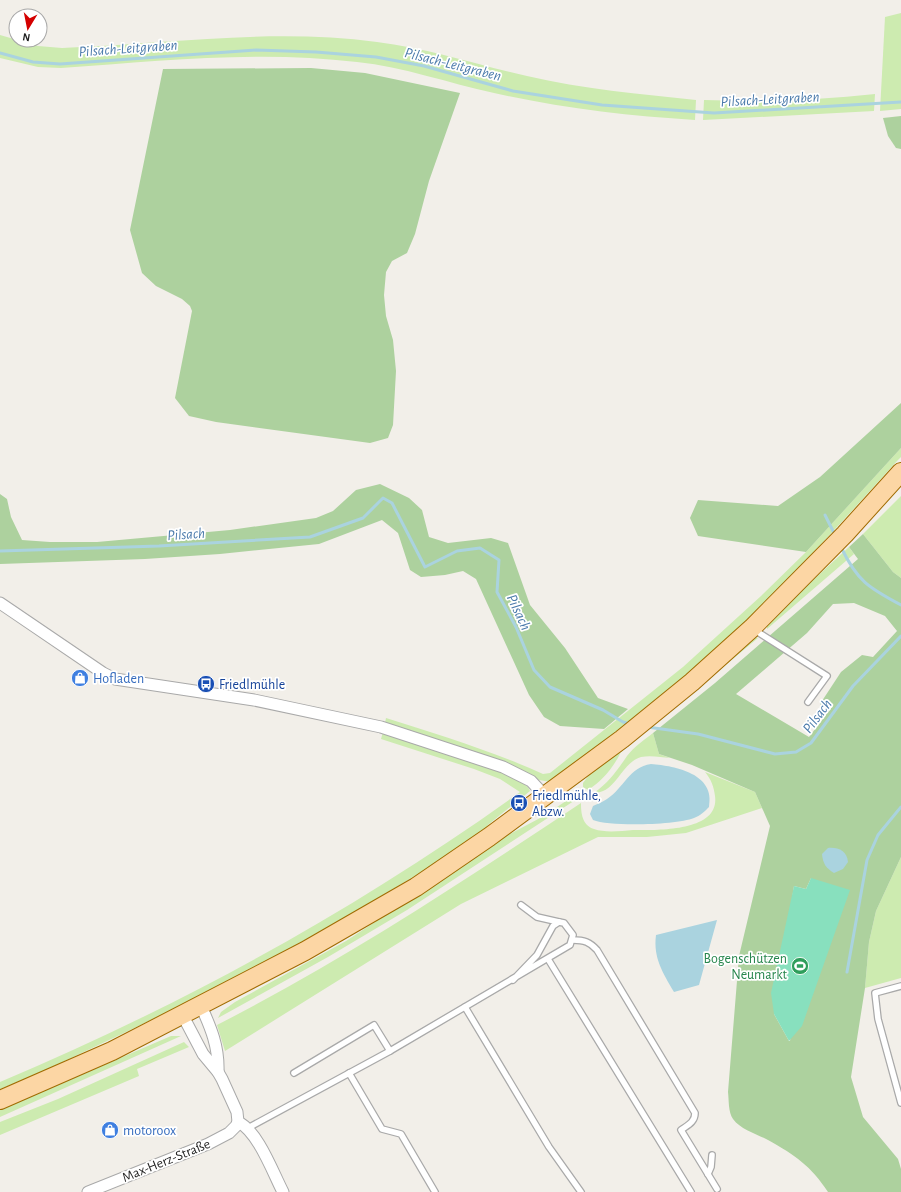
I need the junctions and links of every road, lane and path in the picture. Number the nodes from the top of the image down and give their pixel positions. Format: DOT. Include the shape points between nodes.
graph roads {
  1 [pos="901,472"];
  2 [pos="901,479"];
  3 [pos="885,492"];
  4 [pos="0,603"];
  5 [pos="752,628"];
  6 [pos="808,702"];
  7 [pos="546,797"];
  8 [pos="520,905"];
  9 [pos="559,922"];
  10 [pos="573,940"];
  11 [pos="548,959"];
  12 [pos="513,980"];
  13 [pos="901,986"];
  14 [pos="201,1006"];
  15 [pos="465,1007"];
  16 [pos="183,1016"];
  17 [pos="390,1051"];
  18 [pos="218,1072"];
  19 [pos="294,1073"];
  20 [pos="348,1073"];
  21 [pos="0,1100"];
  22 [pos="901,1103"];
  23 [pos="238,1122"];
  24 [pos="248,1128"];
  25 [pos="712,1155"];
  26 [pos="708,1174"];
  27 [pos="717,1191"];
  28 [pos="88,1192"];
  29 [pos="284,1192"];
  30 [pos="435,1192"];
  31 [pos="581,1192"];
  32 [pos="691,1192"];
  1 -- 3 [label="main road"];
  2 -- 3 [label="main road"];
  3 -- 5 [label="main road"];
  4 -- 7 [label="street" via="97,670 115,679 254,700 382,727 503,767 530,781"];
  5 -- 6 [label="lane" via="827,676"];
  5 -- 7 [label="main road" via="648,719"];
  7 -- 14 [label="main road" via="416,887 305,951"];
  8 -- 9 [label="lane" via="537,917"];
  9 -- 10 [label="lane" via="564,923 570,930"];
  9 -- 12 [label="lane" via="553,926 537,955"];
  10 -- 11 [label="lane" via="570,945"];
  10 -- 26 [label="lane" via="583,940 597,950 695,1113 691,1123 681,1130"];
  11 -- 12 [label="lane"];
  11 -- 32 [label="lane"];
  12 -- 15 [label="lane"];
  13 -- 22 [label="lane" via="875,993 878,1019"];
  14 -- 16 [label="main road"];
  14 -- 18 [label="street" via="215,1040"];
  15 -- 17 [label="lane"];
  15 -- 31 [label="lane" via="549,1147"];
  16 -- 18 [label="street" via="203,1054"];
  16 -- 21 [label="main road" via="67,1072"];
  17 -- 19 [label="lane" via="374,1025"];
  17 -- 20 [label="lane"];
  18 -- 23 [label="street" via="237,1112"];
  20 -- 24 [label="lane"];
  20 -- 30 [label="lane" via="382,1129 401,1134"];
  23 -- 24 [label="street"];
  23 -- 28 [label="street, Max-Herz-Straße" via="229,1133 208,1144"];
  24 -- 29 [label="street"];
  25 -- 26 [label="lane"];
  26 -- 27 [label="lane"];
}
